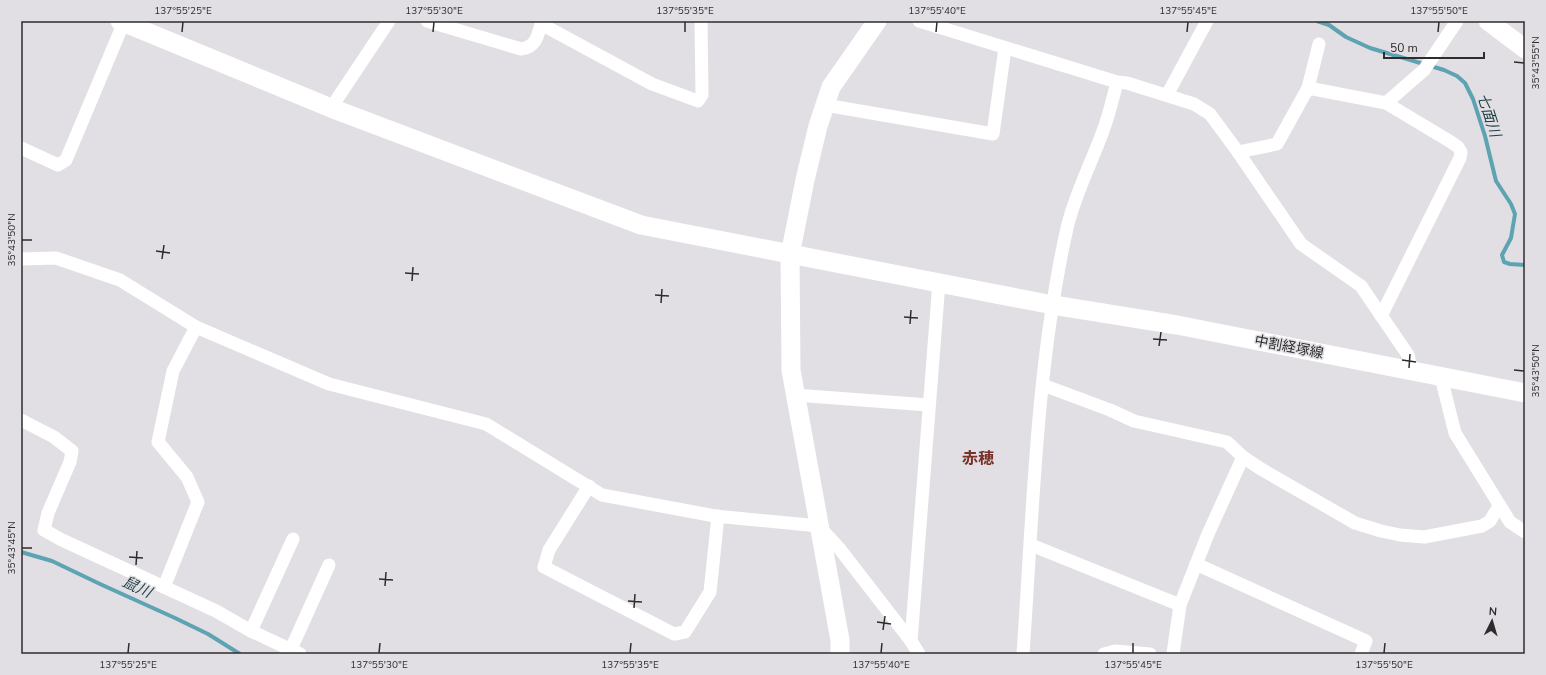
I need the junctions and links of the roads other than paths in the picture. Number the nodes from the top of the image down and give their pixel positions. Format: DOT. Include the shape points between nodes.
graph roads {
  1 [pos="389,21"];
  2 [pos="427,21"];
  3 [pos="701,21"];
  4 [pos="877,21"];
  5 [pos="919,21"];
  6 [pos="1207,21"];
  7 [pos="1457,21"];
  8 [pos="1488,21"];
  9 [pos="122,22"];
  10 [pos="541,23"];
  11 [pos="1320,44"];
  12 [pos="1006,48"];
  13 [pos="1525,49"];
  14 [pos="1117,82"];
  15 [pos="1308,88"];
  16 [pos="1167,95"];
  17 [pos="1386,103"];
  18 [pos="825,105"];
  19 [pos="331,108"];
  20 [pos="21,148"];
  21 [pos="1238,152"];
  22 [pos="790,255"];
  23 [pos="21,259"];
  24 [pos="939,282"];
  25 [pos="1053,305"];
  26 [pos="1381,316"];
  27 [pos="196,328"];
  28 [pos="1408,370"];
  29 [pos="1441,377"];
  30 [pos="1043,385"];
  31 [pos="1525,393"];
  32 [pos="795,395"];
  33 [pos="928,406"];
  34 [pos="21,420"];
  35 [pos="1243,457"];
  36 [pos="589,486"];
  37 [pos="1499,506"];
  38 [pos="718,516"];
  39 [pos="819,526"];
  40 [pos="1525,532"];
  41 [pos="293,539"];
  42 [pos="1031,545"];
  43 [pos="1196,564"];
  44 [pos="329,566"];
  45 [pos="164,587"];
  46 [pos="1180,605"];
  47 [pos="251,631"];
  48 [pos="911,641"];
  49 [pos="296,652"];
  50 [pos="840,654"];
  51 [pos="919,654"];
  52 [pos="1024,654"];
  53 [pos="1104,654"];
  54 [pos="1150,654"];
  55 [pos="1173,654"];
  56 [pos="1360,654"];
  1 -- 19 [label="street"];
  2 -- 10 [label="street" via="522,49 534,44"];
  3 -- 10 [label="street" via="702,95 698,101 652,84"];
  4 -- 18 [label="street" via="831,87"];
  5 -- 12 [label="street"];
  6 -- 16 [label="street"];
  7 -- 17 [label="street" via="1424,70"];
  8 -- 13 [label="street"];
  9 -- 19 [label="street, 中割経塚線"];
  9 -- 20 [label="street" via="66,160 58,165"];
  11 -- 15 [label="street"];
  12 -- 14 [label="street"];
  12 -- 18 [label="street" via="993,134"];
  14 -- 16 [label="street"];
  14 -- 25 [label="street" via="1103,130 1076,198"];
  15 -- 17 [label="street"];
  15 -- 21 [label="street" via="1277,144"];
  16 -- 21 [label="street" via="1194,104 1210,114"];
  17 -- 26 [label="street" via="1451,142 1461,152"];
  18 -- 22 [label="street" via="805,180"];
  19 -- 22 [label="street, 中割経塚線" via="641,225"];
  21 -- 26 [label="street" via="1301,244 1361,286"];
  22 -- 24 [label="street, 中割経塚線"];
  22 -- 32 [label="street" via="791,370"];
  23 -- 27 [label="street" via="56,258 120,280"];
  24 -- 25 [label="street, 中割経塚線"];
  24 -- 33 [label="street"];
  25 -- 28 [label="street, 中割経塚線" via="1176,325"];
  25 -- 30 [label="street"];
  26 -- 28 [label="street" via="1408,355"];
  27 -- 36 [label="street" via="328,384 486,424"];
  27 -- 45 [label="street" via="173,371 158,442 187,477 198,502"];
  28 -- 29 [label="street, 中割経塚線"];
  29 -- 31 [label="street, 中割経塚線"];
  29 -- 37 [label="street" via="1456,433"];
  30 -- 35 [label="street" via="1110,410 1134,422 1227,442"];
  30 -- 42 [label="street" via="1037,438"];
  32 -- 33 [label="street"];
  32 -- 39 [label="street"];
  33 -- 48 [label="street"];
  34 -- 45 [label="street" via="54,437 72,451 44,530"];
  35 -- 37 [label="street" via="1355,523 1400,535 1424,537 1482,526 1490,521"];
  35 -- 43 [label="street"];
  36 -- 38 [label="street" via="602,494"];
  36 -- 38 [label="street" via="549,550 544,567 674,634 686,632 710,592"];
  37 -- 40 [label="street" via="1510,522"];
  38 -- 39 [label="street"];
  39 -- 48 [label="street"];
  39 -- 50 [label="street" via="840,640"];
  41 -- 47 [label="street"];
  42 -- 46 [label="street"];
  42 -- 52 [label="street"];
  43 -- 46 [label="street"];
  43 -- 56 [label="street" via="1366,641"];
  44 -- 49 [label="street"];
  45 -- 47 [label="street" via="216,611"];
  46 -- 55 [label="street"];
  47 -- 49 [label="street"];
  48 -- 51 [label="street"];
  53 -- 54 [label="street" via="1115,651"];
}
